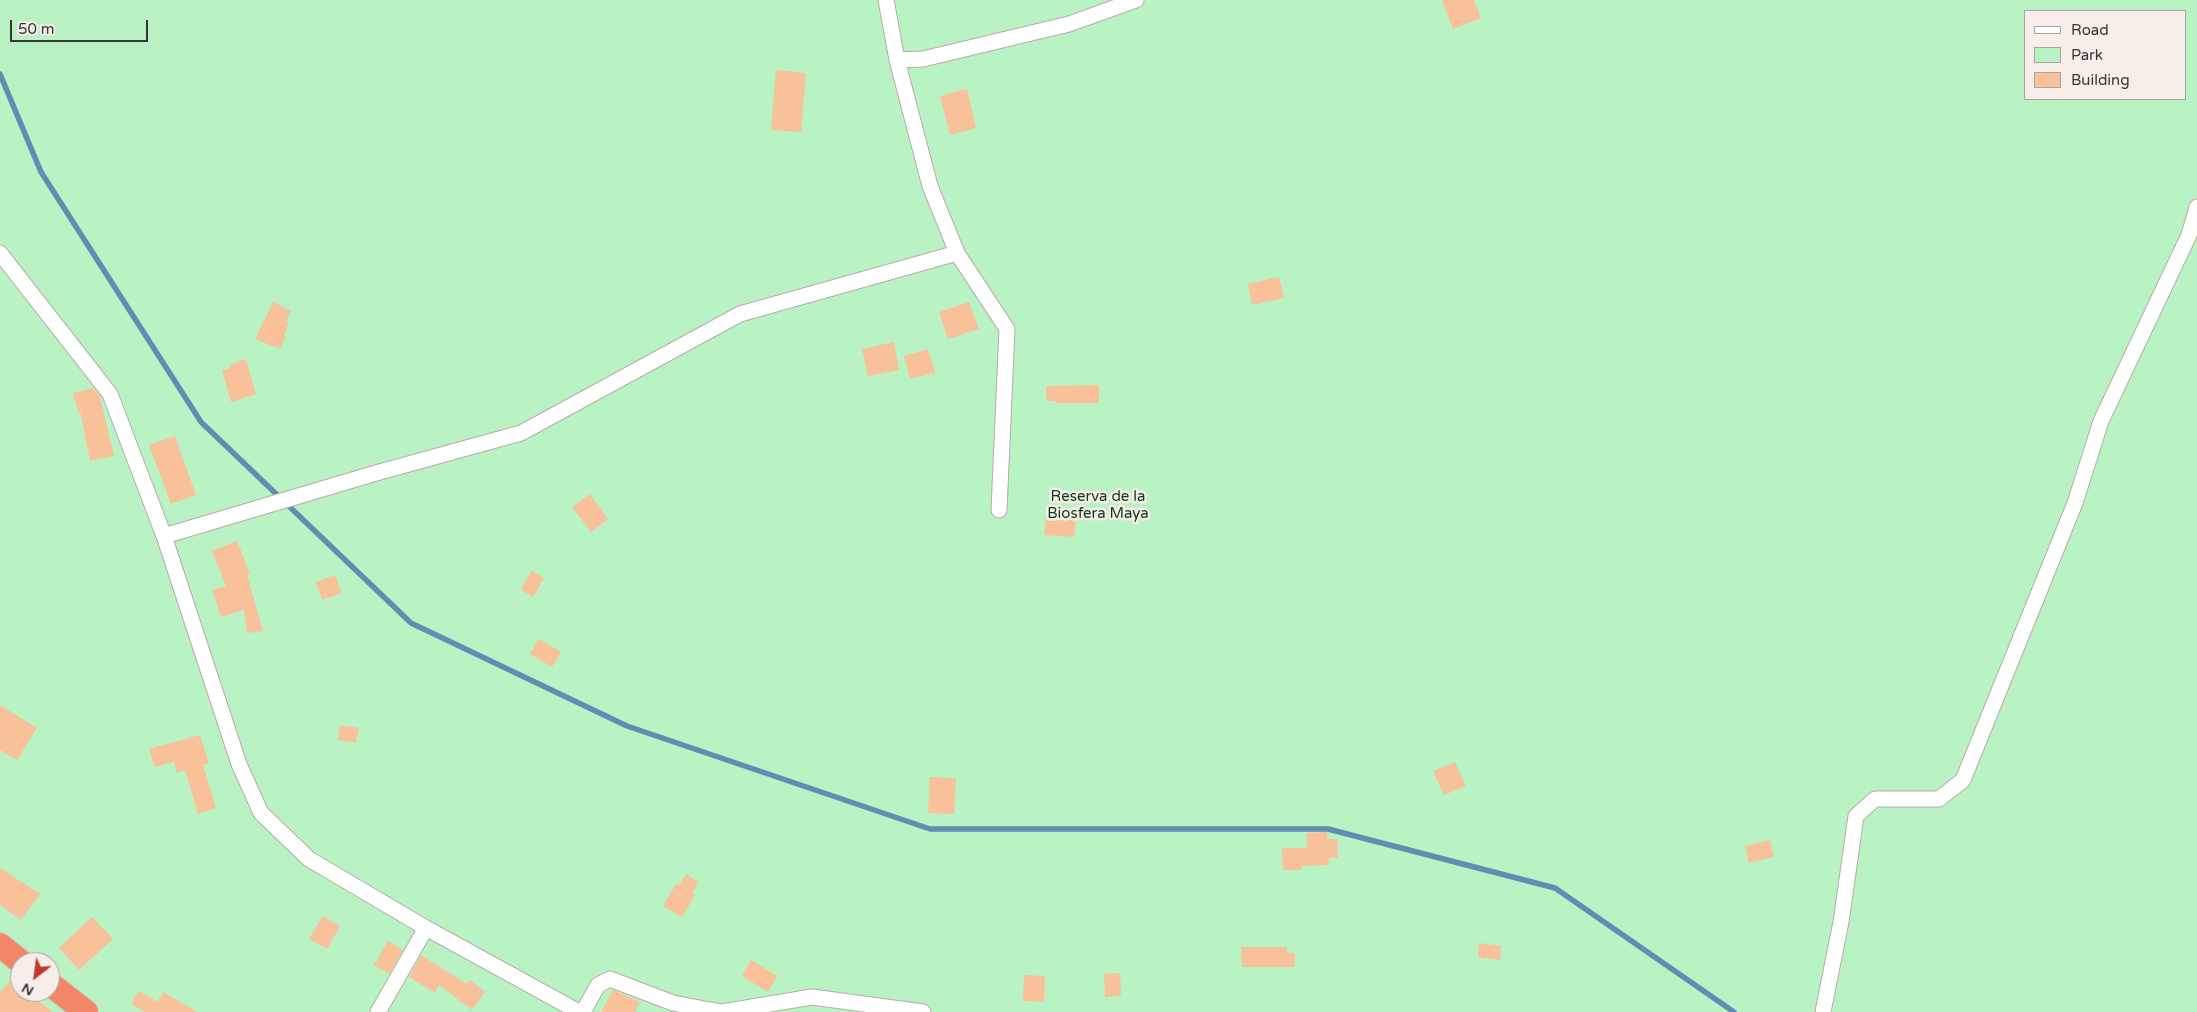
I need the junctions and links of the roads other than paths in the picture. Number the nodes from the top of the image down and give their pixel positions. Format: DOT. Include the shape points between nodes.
graph roads {
  1 [pos="886,0"];
  2 [pos="1136,0"];
  3 [pos="898,60"];
  4 [pos="2197,208"];
  5 [pos="0,253"];
  6 [pos="957,253"];
  7 [pos="999,510"];
  8 [pos="164,536"];
  9 [pos="426,928"];
  10 [pos="0,946"];
  11 [pos="10,954"];
  12 [pos="60,992"];
  13 [pos="86,1012"];
  14 [pos="378,1012"];
  15 [pos="578,1012"];
  16 [pos="583,1012"];
  17 [pos="722,1012"];
  18 [pos="923,1012"];
  19 [pos="1823,1012"];
  1 -- 3 [label="street"];
  2 -- 3 [label="street" via="1069,24 923,59"];
  3 -- 6 [label="street" via="930,186"];
  4 -- 19 [label="street" via="2189,235 2100,421 2075,503 1963,780 1939,798 1875,799 1856,816 1841,922"];
  5 -- 8 [label="street" via="110,394"];
  6 -- 7 [label="street" via="1007,329"];
  6 -- 8 [label="street" via="740,314 521,433"];
  8 -- 9 [label="street" via="239,764 261,813 309,859"];
  9 -- 14 [label="street"];
  9 -- 15 [label="street"];
  10 -- 11 [label="highway"];
  12 -- 13 [label="highway"];
  16 -- 17 [label="street" via="598,985 610,979 673,1004"];
  17 -- 18 [label="street" via="812,997"];
}
